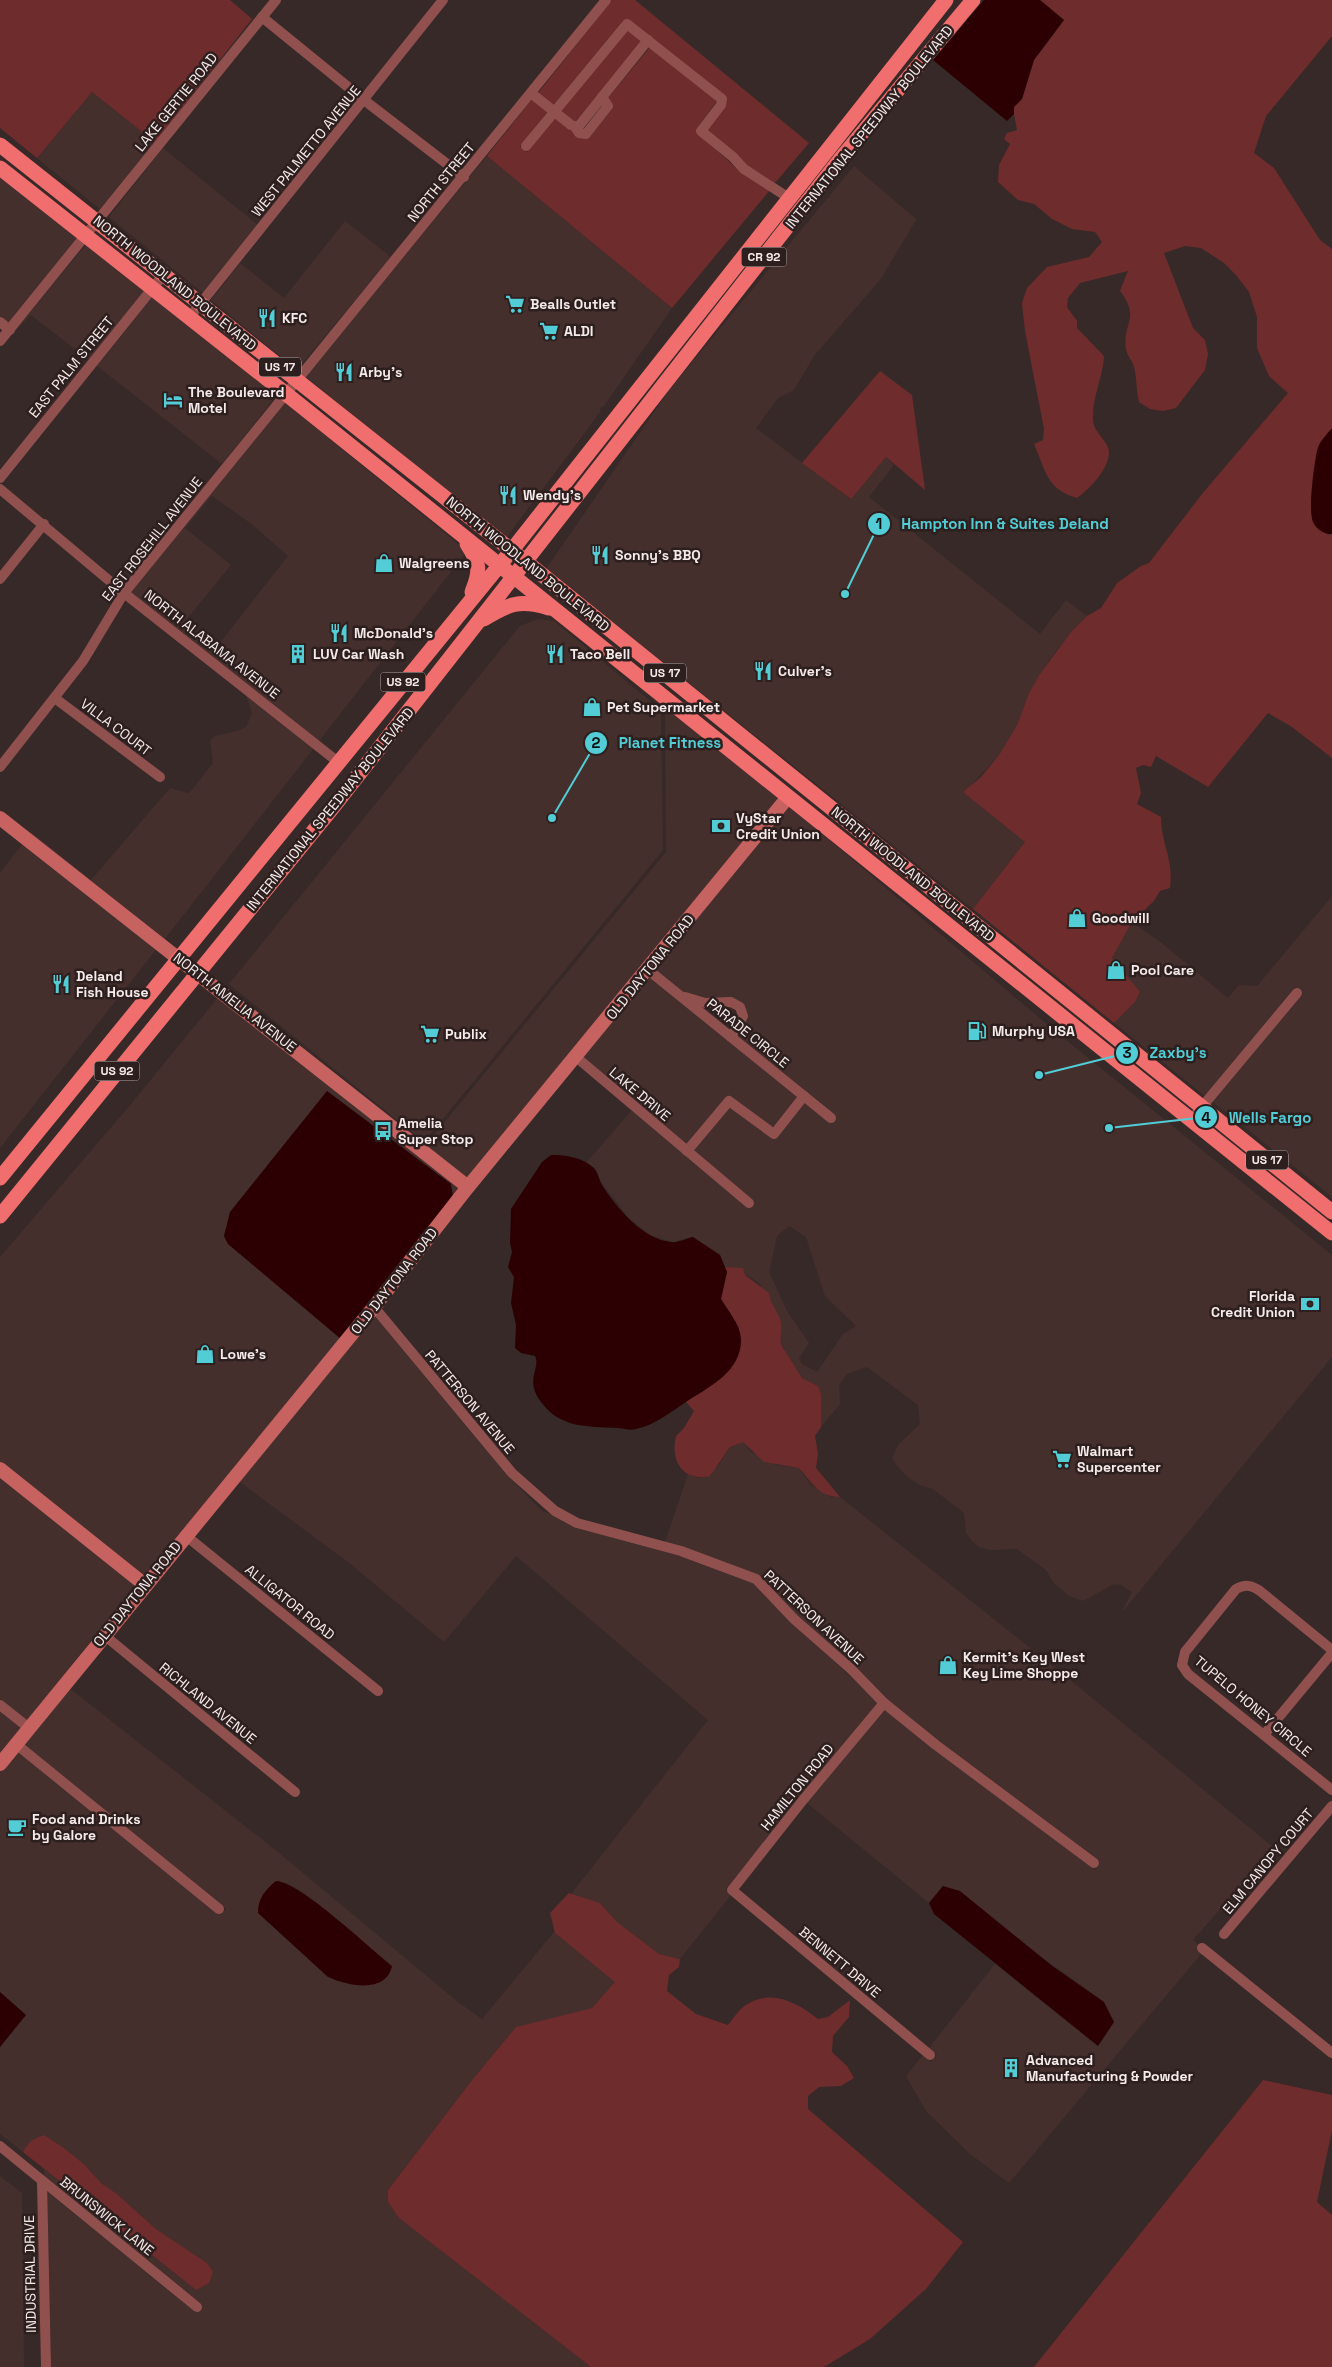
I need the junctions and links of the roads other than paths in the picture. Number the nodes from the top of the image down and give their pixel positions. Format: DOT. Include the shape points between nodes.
graph roads {
  1 [pos="276,0"];
  2 [pos="443,0"];
  3 [pos="606,0"];
  4 [pos="946,0"];
  5 [pos="973,0"];
  6 [pos="262,17"];
  7 [pos="648,40"];
  8 [pos="531,93"];
  9 [pos="364,100"];
  10 [pos="554,112"];
  11 [pos="0,145"];
  12 [pos="526,146"];
  13 [pos="830,147"];
  14 [pos="841,158"];
  15 [pos="0,168"];
  16 [pos="464,176"];
  17 [pos="789,198"];
  18 [pos="98,222"];
  19 [pos="86,236"];
  20 [pos="748,250"];
  21 [pos="761,261"];
  22 [pos="164,274"];
  23 [pos="152,288"];
  24 [pos="201,304"];
  25 [pos="190,318"];
  26 [pos="0,322"];
  27 [pos="10,330"];
  28 [pos="0,341"];
  29 [pos="677,341"];
  30 [pos="687,355"];
  31 [pos="296,380"];
  32 [pos="285,393"];
  33 [pos="618,415"];
  34 [pos="636,420"];
  35 [pos="397,459"];
  36 [pos="385,474"];
  37 [pos="0,478"];
  38 [pos="0,489"];
  39 [pos="560,489"];
  40 [pos="574,500"];
  41 [pos="44,524"];
  42 [pos="462,537"];
  43 [pos="512,550"];
  44 [pos="525,561"];
  45 [pos="499,565"];
  46 [pos="513,576"];
  47 [pos="0,579"];
  48 [pos="124,593"];
  49 [pos="468,603"];
  50 [pos="555,610"];
  51 [pos="476,624"];
  52 [pos="56,699"];
  53 [pos="684,714"];
  54 [pos="727,723"];
  55 [pos="338,762"];
  56 [pos="0,767"];
  57 [pos="160,777"];
  58 [pos="769,783"];
  59 [pos="804,785"];
  60 [pos="788,798"];
  61 [pos="334,806"];
  62 [pos="0,818"];
  63 [pos="868,837"];
  64 [pos="968,940"];
  65 [pos="998,942"];
  66 [pos="180,958"];
  67 [pos="990,958"];
  68 [pos="1028,967"];
  69 [pos="647,969"];
  70 [pos="198,972"];
  71 [pos="1297,993"];
  72 [pos="680,996"];
  73 [pos="731,1037"];
  74 [pos="576,1057"];
  75 [pos="804,1096"];
  76 [pos="1202,1108"];
  77 [pos="831,1118"];
  78 [pos="1191,1120"];
  79 [pos="39,1130"];
  80 [pos="687,1151"];
  81 [pos="13,1162"];
  82 [pos="37,1171"];
  83 [pos="0,1178"];
  84 [pos="468,1187"];
  85 [pos="16,1197"];
  86 [pos="749,1203"];
  87 [pos="1332,1212"];
  88 [pos="0,1216"];
  89 [pos="1332,1233"];
  90 [pos="374,1307"];
  91 [pos="0,1469"];
  92 [pos="185,1535"];
  93 [pos="145,1585"];
  94 [pos="104,1635"];
  95 [pos="1332,1652"];
  96 [pos="378,1691"];
  97 [pos="884,1703"];
  98 [pos="0,1705"];
  99 [pos="29,1728"];
  100 [pos="1264,1736"];
  101 [pos="16,1744"];
  102 [pos="0,1764"];
  103 [pos="1332,1790"];
  104 [pos="295,1792"];
  105 [pos="1332,1806"];
  106 [pos="1094,1864"];
  107 [pos="732,1890"];
  108 [pos="219,1909"];
  109 [pos="1224,1934"];
  110 [pos="1202,1948"];
  111 [pos="1332,2053"];
  112 [pos="930,2055"];
  113 [pos="0,2146"];
  114 [pos="42,2181"];
  115 [pos="197,2307"];
  116 [pos="46,2367"];
  1 -- 6 [label="street, LAKE GERTIE ROAD"];
  2 -- 9 [label="street, WEST PALMETTO AVENUE"];
  3 -- 8 [label="street, NORTH STREET"];
  4 -- 13 [label="main road, INTERNATIONAL SPEEDWAY BOULEVARD / CR 92"];
  5 -- 14 [label="main road, INTERNATIONAL SPEEDWAY BOULEVARD / CR 92"];
  6 -- 9 [label="street"];
  6 -- 18 [label="street, LAKE GERTIE ROAD"];
  7 -- 10 [label="street" via="580,124 575,127"];
  7 -- 10 [label="street" via="629,25 625,26"];
  7 -- 17 [label="street" via="722,100 701,131 744,169"];
  8 -- 10 [label="street"];
  8 -- 16 [label="street, NORTH STREET"];
  9 -- 16 [label="street"];
  9 -- 24 [label="street, WEST PALMETTO AVENUE"];
  10 -- 12 [label="street"];
  11 -- 18 [label="main road, NORTH WOODLAND BOULEVARD / US 17"];
  13 -- 14 [label="main road"];
  13 -- 17 [label="main road, INTERNATIONAL SPEEDWAY BOULEVARD / CR 92"];
  14 -- 21 [label="main road, INTERNATIONAL SPEEDWAY BOULEVARD / CR 92"];
  15 -- 19 [label="main road, NORTH WOODLAND BOULEVARD / US 17"];
  16 -- 31 [label="street, NORTH STREET"];
  17 -- 20 [label="main road, INTERNATIONAL SPEEDWAY BOULEVARD / CR 92"];
  18 -- 19 [label="street, LAKE GERTIE ROAD"];
  18 -- 22 [label="main road, NORTH WOODLAND BOULEVARD / US 17"];
  19 -- 23 [label="main road, NORTH WOODLAND BOULEVARD / US 17"];
  19 -- 27 [label="street, LAKE GERTIE ROAD"];
  20 -- 21 [label="main road"];
  20 -- 29 [label="main road, INTERNATIONAL SPEEDWAY BOULEVARD / CR 92"];
  21 -- 30 [label="main road, INTERNATIONAL SPEEDWAY BOULEVARD / CR 92"];
  22 -- 23 [label="street, EAST PALM STREET"];
  22 -- 24 [label="main road, NORTH WOODLAND BOULEVARD / US 17"];
  23 -- 25 [label="main road, NORTH WOODLAND BOULEVARD / US 17"];
  23 -- 37 [label="street, EAST PALM STREET"];
  24 -- 25 [label="street, WEST PALMETTO AVENUE"];
  24 -- 31 [label="main road, NORTH WOODLAND BOULEVARD / US 17"];
  25 -- 32 [label="main road, NORTH WOODLAND BOULEVARD / US 17"];
  26 -- 27 [label="street"];
  27 -- 28 [label="street, LAKE GERTIE ROAD"];
  29 -- 30 [label="main road"];
  29 -- 33 [label="main road, INTERNATIONAL SPEEDWAY BOULEVARD / CR 92"];
  30 -- 34 [label="main road, INTERNATIONAL SPEEDWAY BOULEVARD / CR 92"];
  31 -- 32 [label="street, EAST ROSEHILL AVENUE"];
  31 -- 35 [label="main road, NORTH WOODLAND BOULEVARD / US 17"];
  32 -- 36 [label="main road, NORTH WOODLAND BOULEVARD / US 17"];
  32 -- 48 [label="street, EAST ROSEHILL AVENUE"];
  33 -- 34 [label="main road"];
  33 -- 39 [label="main road, INTERNATIONAL SPEEDWAY BOULEVARD / CR 92"];
  34 -- 40 [label="main road, INTERNATIONAL SPEEDWAY BOULEVARD / CR 92"];
  35 -- 36 [label="street"];
  35 -- 43 [label="main road, NORTH WOODLAND BOULEVARD / US 17"];
  36 -- 42 [label="main road, NORTH WOODLAND BOULEVARD / US 17"];
  38 -- 41 [label="street, NORTH ALABAMA AVENUE"];
  39 -- 40 [label="main road"];
  39 -- 43 [label="main road, INTERNATIONAL SPEEDWAY BOULEVARD / CR 92"];
  40 -- 44 [label="main road, INTERNATIONAL SPEEDWAY BOULEVARD / CR 92"];
  41 -- 47 [label="street"];
  41 -- 48 [label="street, NORTH ALABAMA AVENUE"];
  42 -- 45 [label="main road, NORTH WOODLAND BOULEVARD / US 17"];
  42 -- 49 [label="main road, US 92" via="476,558 479,569"];
  43 -- 44 [label="main road, NORTH WOODLAND BOULEVARD / US 17"];
  43 -- 45 [label="main road, INTERNATIONAL SPEEDWAY BOULEVARD / CR 92"];
  44 -- 46 [label="main road, INTERNATIONAL SPEEDWAY BOULEVARD / US 92"];
  44 -- 54 [label="main road, NORTH WOODLAND BOULEVARD / US 17"];
  45 -- 46 [label="main road, NORTH WOODLAND BOULEVARD / US 17"];
  45 -- 49 [label="main road, INTERNATIONAL SPEEDWAY BOULEVARD / CR 92"];
  46 -- 50 [label="main road, NORTH WOODLAND BOULEVARD / US 17"];
  46 -- 51 [label="main road, INTERNATIONAL SPEEDWAY BOULEVARD / US 92"];
  48 -- 52 [label="street, EAST ROSEHILL AVENUE" via="84,662"];
  48 -- 55 [label="street, NORTH ALABAMA AVENUE"];
  49 -- 55 [label="main road, INTERNATIONAL SPEEDWAY BOULEVARD / US 92"];
  50 -- 51 [label="main road" via="534,603 516,603 503,607"];
  50 -- 53 [label="main road, NORTH WOODLAND BOULEVARD / US 17"];
  51 -- 61 [label="main road, INTERNATIONAL SPEEDWAY BOULEVARD / US 92"];
  52 -- 56 [label="street, EAST ROSEHILL AVENUE"];
  52 -- 57 [label="street, VILLA COURT"];
  53 -- 54 [label="main road" via="702,714"];
  53 -- 58 [label="main road, NORTH WOODLAND BOULEVARD / US 17"];
  54 -- 59 [label="main road, NORTH WOODLAND BOULEVARD / US 17"];
  55 -- 61 [label="main road" via="342,771 341,784"];
  55 -- 66 [label="main road, INTERNATIONAL SPEEDWAY BOULEVARD / US 92"];
  58 -- 59 [label="main road" via="785,787"];
  58 -- 60 [label="main road, NORTH WOODLAND BOULEVARD / US 17"];
  59 -- 63 [label="main road, NORTH WOODLAND BOULEVARD / US 17"];
  60 -- 63 [label="main road" via="806,798 834,820"];
  60 -- 64 [label="main road, NORTH WOODLAND BOULEVARD / US 17"];
  60 -- 69 [label="street, OLD DAYTONA ROAD"];
  61 -- 70 [label="main road, INTERNATIONAL SPEEDWAY BOULEVARD / US 92"];
  62 -- 66 [label="street, NORTH AMELIA AVENUE"];
  63 -- 65 [label="main road, NORTH WOODLAND BOULEVARD / US 17"];
  64 -- 65 [label="main road" via="985,946"];
  64 -- 67 [label="main road, NORTH WOODLAND BOULEVARD / US 17"];
  65 -- 68 [label="main road, NORTH WOODLAND BOULEVARD / US 17"];
  66 -- 70 [label="street, NORTH AMELIA AVENUE"];
  66 -- 79 [label="main road, INTERNATIONAL SPEEDWAY BOULEVARD / US 92"];
  67 -- 68 [label="main road" via="1006,957"];
  67 -- 78 [label="main road, NORTH WOODLAND BOULEVARD / US 17"];
  68 -- 76 [label="main road, NORTH WOODLAND BOULEVARD / US 17"];
  69 -- 72 [label="street, PARADE CIRCLE"];
  69 -- 74 [label="street, OLD DAYTONA ROAD"];
  70 -- 82 [label="main road, INTERNATIONAL SPEEDWAY BOULEVARD / US 92"];
  70 -- 84 [label="street, NORTH AMELIA AVENUE"];
  71 -- 76 [label="street"];
  72 -- 73 [label="street, PARADE CIRCLE"];
  72 -- 73 [label="street" via="705,1003 731,1002 740,1007 743,1016"];
  73 -- 75 [label="street, PARADE CIRCLE"];
  74 -- 80 [label="street, LAKE DRIVE"];
  74 -- 84 [label="street, OLD DAYTONA ROAD"];
  75 -- 77 [label="street, PARADE CIRCLE"];
  75 -- 80 [label="street" via="774,1134 729,1101"];
  76 -- 78 [label="street"];
  76 -- 87 [label="main road, NORTH WOODLAND BOULEVARD / US 17"];
  78 -- 89 [label="main road, NORTH WOODLAND BOULEVARD / US 17"];
  79 -- 81 [label="main road, INTERNATIONAL SPEEDWAY BOULEVARD / US 92"];
  79 -- 82 [label="main road" via="35,1149"];
  80 -- 86 [label="street, LAKE DRIVE"];
  81 -- 83 [label="main road, INTERNATIONAL SPEEDWAY BOULEVARD / US 92"];
  81 -- 85 [label="main road" via="21,1174"];
  82 -- 85 [label="main road, INTERNATIONAL SPEEDWAY BOULEVARD / US 92"];
  84 -- 90 [label="street, OLD DAYTONA ROAD"];
  85 -- 88 [label="main road, INTERNATIONAL SPEEDWAY BOULEVARD / US 92"];
  90 -- 92 [label="street, OLD DAYTONA ROAD"];
  90 -- 97 [label="street, PATTERSON AVENUE" via="512,1473 555,1511 577,1523 681,1551 756,1579"];
  91 -- 93 [label="street"];
  92 -- 93 [label="street, OLD DAYTONA ROAD"];
  92 -- 96 [label="street, ALLIGATOR ROAD"];
  93 -- 94 [label="street, OLD DAYTONA ROAD"];
  94 -- 99 [label="street, OLD DAYTONA ROAD"];
  94 -- 104 [label="street, RICHLAND AVENUE"];
  95 -- 100 [label="street"];
  95 -- 100 [label="street, TUPELO HONEY CIRCLE" via="1260,1591 1243,1585 1236,1589 1185,1652 1182,1665 1188,1674"];
  97 -- 106 [label="street, PATTERSON AVENUE"];
  97 -- 107 [label="street, HAMILTON ROAD"];
  98 -- 99 [label="street"];
  99 -- 101 [label="street, OLD DAYTONA ROAD"];
  100 -- 103 [label="street, TUPELO HONEY CIRCLE"];
  101 -- 102 [label="street, OLD DAYTONA ROAD"];
  101 -- 108 [label="street"];
  105 -- 109 [label="street, ELM CANOPY COURT"];
  107 -- 112 [label="street, BENNETT DRIVE"];
  110 -- 111 [label="street"];
  113 -- 114 [label="street, BRUNSWICK LANE"];
  114 -- 115 [label="street, BRUNSWICK LANE"];
  114 -- 116 [label="street, INDUSTRIAL DRIVE"];
}
